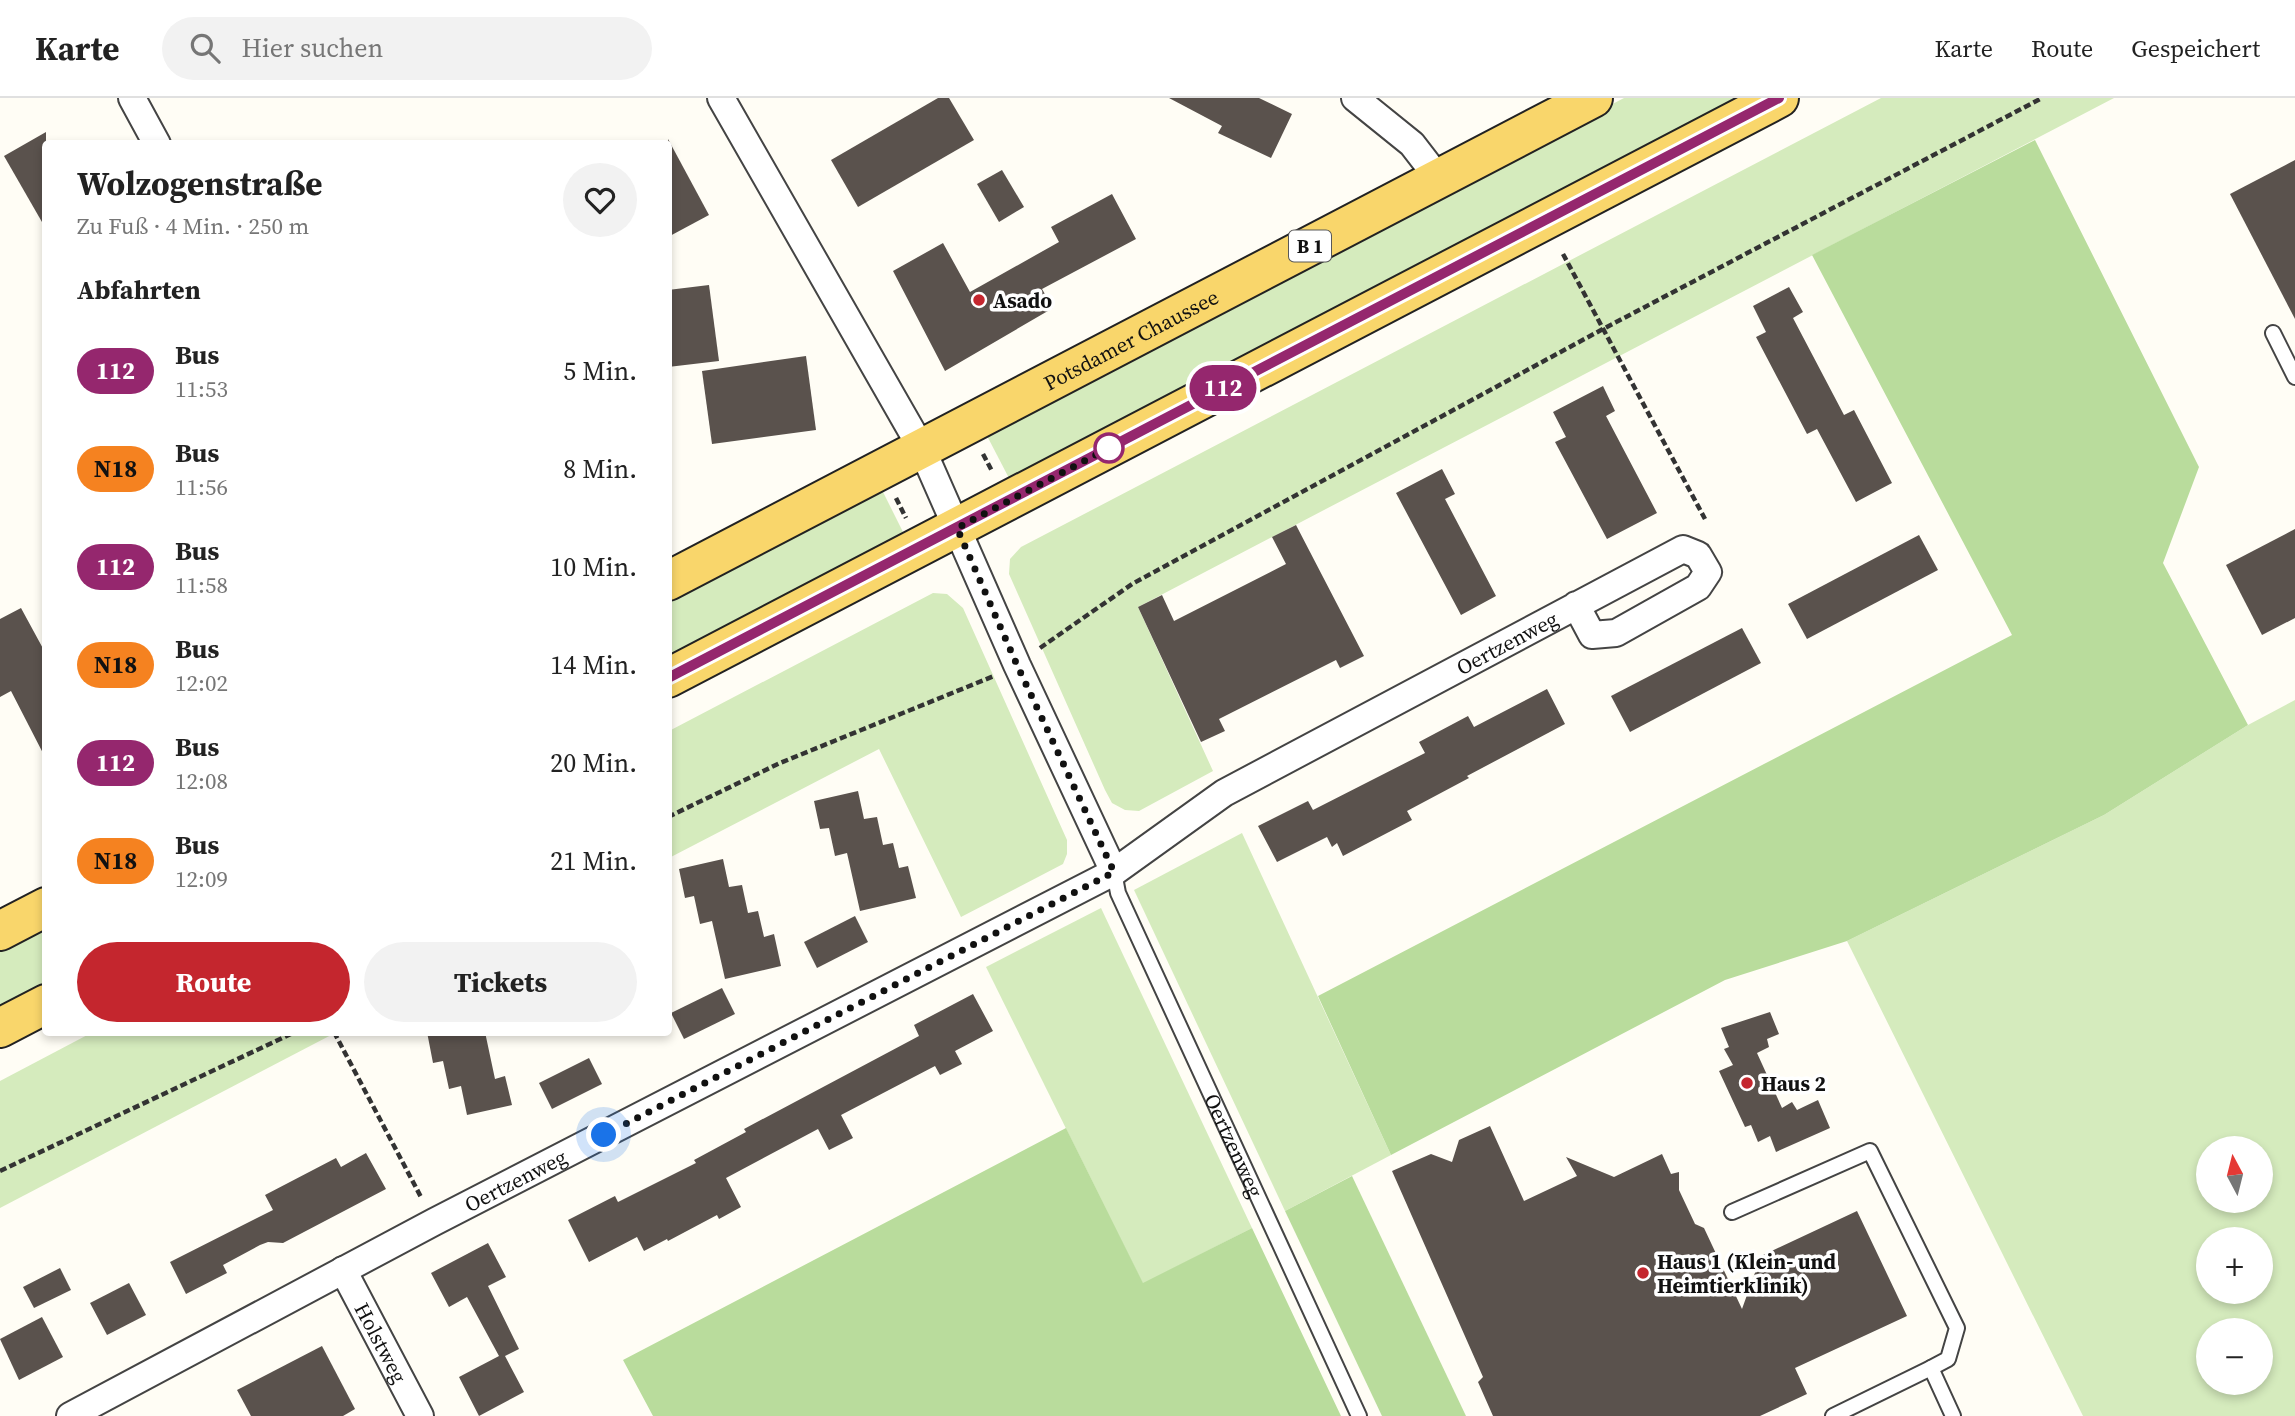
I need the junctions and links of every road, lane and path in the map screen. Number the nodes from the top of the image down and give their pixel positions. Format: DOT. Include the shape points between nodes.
graph roads {
  1 [pos="132,98"];
  2 [pos="720,98"];
  3 [pos="1355,98"];
  4 [pos="1593,98"];
  5 [pos="1779,98"];
  6 [pos="2042,98"];
  7 [pos="155,140"];
  8 [pos="1439,178"];
  9 [pos="1563,254"];
  10 [pos="1603,329"];
  11 [pos="2273,333"];
  12 [pos="2295,377"];
  13 [pos="980,448"];
  14 [pos="922,449"];
  15 [pos="996,479"];
  16 [pos="894,494"];
  17 [pos="1705,519"];
  18 [pos="909,524"];
  19 [pos="957,528"];
  20 [pos="672,579"];
  21 [pos="1576,605"];
  22 [pos="1034,653"];
  23 [pos="998,675"];
  24 [pos="672,676"];
  25 [pos="672,815"];
  26 [pos="1114,872"];
  27 [pos="42,909"];
  28 [pos="0,931"];
  29 [pos="42,1006"];
  30 [pos="0,1028"];
  31 [pos="287,1036"];
  32 [pos="336,1036"];
  33 [pos="0,1171"];
  34 [pos="426,1205"];
  35 [pos="1732,1212"];
  36 [pos="343,1270"];
  37 [pos="1931,1368"];
  38 [pos="71,1416"];
  39 [pos="420,1416"];
  40 [pos="1359,1416"];
  41 [pos="1833,1416"];
  42 [pos="1953,1416"];
  1 -- 7 [label="street"];
  2 -- 14 [label="street"];
  3 -- 8 [label="street" via="1412,144"];
  4 -- 8 [label="main road, Potsdamer Chaussee / B 1"];
  5 -- 19 [label="main road"];
  6 -- 10 [label="path"];
  8 -- 14 [label="main road, Potsdamer Chaussee / B 1"];
  9 -- 10 [label="path"];
  10 -- 17 [label="path"];
  10 -- 22 [label="path" via="1132,584"];
  11 -- 12 [label="lane"];
  13 -- 15 [label="path"];
  14 -- 19 [label="street"];
  14 -- 20 [label="main road, Potsdamer Chaussee / B 1"];
  16 -- 18 [label="path"];
  19 -- 24 [label="main road"];
  19 -- 26 [label="street"];
  21 -- 26 [label="street, Oertzenweg" via="1224,793"];
  23 -- 25 [label="path" via="780,763"];
  26 -- 36 [label="street, Oertzenweg"];
  26 -- 40 [label="lane, Oertzenweg" via="1118,893"];
  27 -- 28 [label="main road"];
  29 -- 30 [label="main road"];
  31 -- 33 [label="path"];
  32 -- 34 [label="path"];
  35 -- 37 [label="lane" via="1870,1152 1957,1328 1948,1359"];
  36 -- 38 [label="street, Oertzenweg"];
  36 -- 39 [label="street, Holstweg"];
  37 -- 41 [label="lane"];
  37 -- 42 [label="lane"];
}
